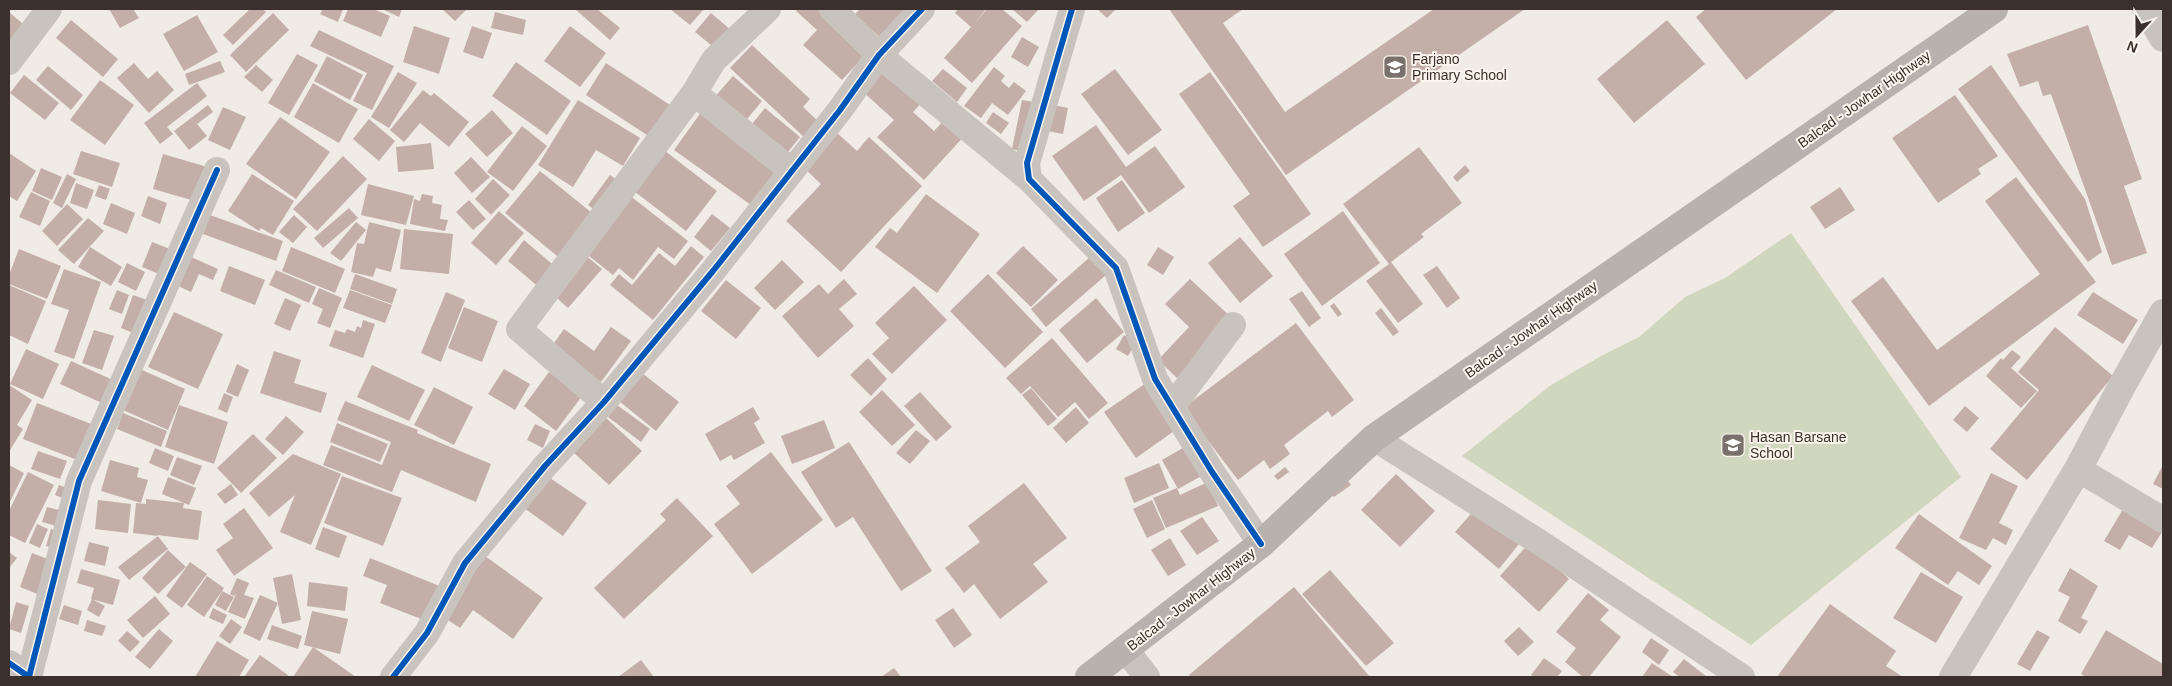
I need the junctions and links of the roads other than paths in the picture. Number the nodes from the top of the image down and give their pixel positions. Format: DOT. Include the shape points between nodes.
graph roads {
  1 [pos="49,9"];
  2 [pos="768,9"];
  3 [pos="832,9"];
  4 [pos="922,9"];
  5 [pos="1072,9"];
  6 [pos="1994,9"];
  7 [pos="2146,9"];
  8 [pos="2163,38"];
  9 [pos="879,55"];
  10 [pos="9,62"];
  11 [pos="694,93"];
  12 [pos="217,170"];
  13 [pos="792,171"];
  14 [pos="1029,179"];
  15 [pos="2163,313"];
  16 [pos="1233,325"];
  17 [pos="604,402"];
  18 [pos="1172,407"];
  19 [pos="1374,438"];
  20 [pos="2078,469"];
  21 [pos="2163,520"];
  22 [pos="1261,544"];
  23 [pos="1126,650"];
  24 [pos="9,663"];
  25 [pos="393,677"];
  26 [pos="1089,677"];
  27 [pos="1147,677"];
  28 [pos="1742,677"];
  29 [pos="1953,677"];
  1 -- 10 [label="street"];
  2 -- 11 [label="street" via="714,60"];
  3 -- 9 [label="street"];
  4 -- 9 [label="street"];
  5 -- 14 [label="street" via="1027,163"];
  6 -- 19 [label="main road, Balcad - Jowhar Highway"];
  7 -- 8 [label="street"];
  9 -- 13 [label="street"];
  9 -- 14 [label="street"];
  11 -- 13 [label="street"];
  11 -- 17 [label="street" via="519,329"];
  12 -- 24 [label="street" via="79,480 29,677"];
  13 -- 17 [label="street" via="714,271"];
  14 -- 18 [label="street" via="1116,268 1155,379"];
  15 -- 20 [label="street"];
  16 -- 18 [label="street"];
  17 -- 25 [label="street" via="545,466 465,563 427,633"];
  18 -- 22 [label="street"];
  19 -- 22 [label="main road, Balcad - Jowhar Highway"];
  19 -- 28 [label="street" via="1539,542"];
  20 -- 21 [label="street"];
  20 -- 29 [label="street"];
  22 -- 23 [label="main road, Balcad - Jowhar Highway"];
  23 -- 26 [label="main road, Balcad - Jowhar Highway"];
  23 -- 27 [label="street"];
}
